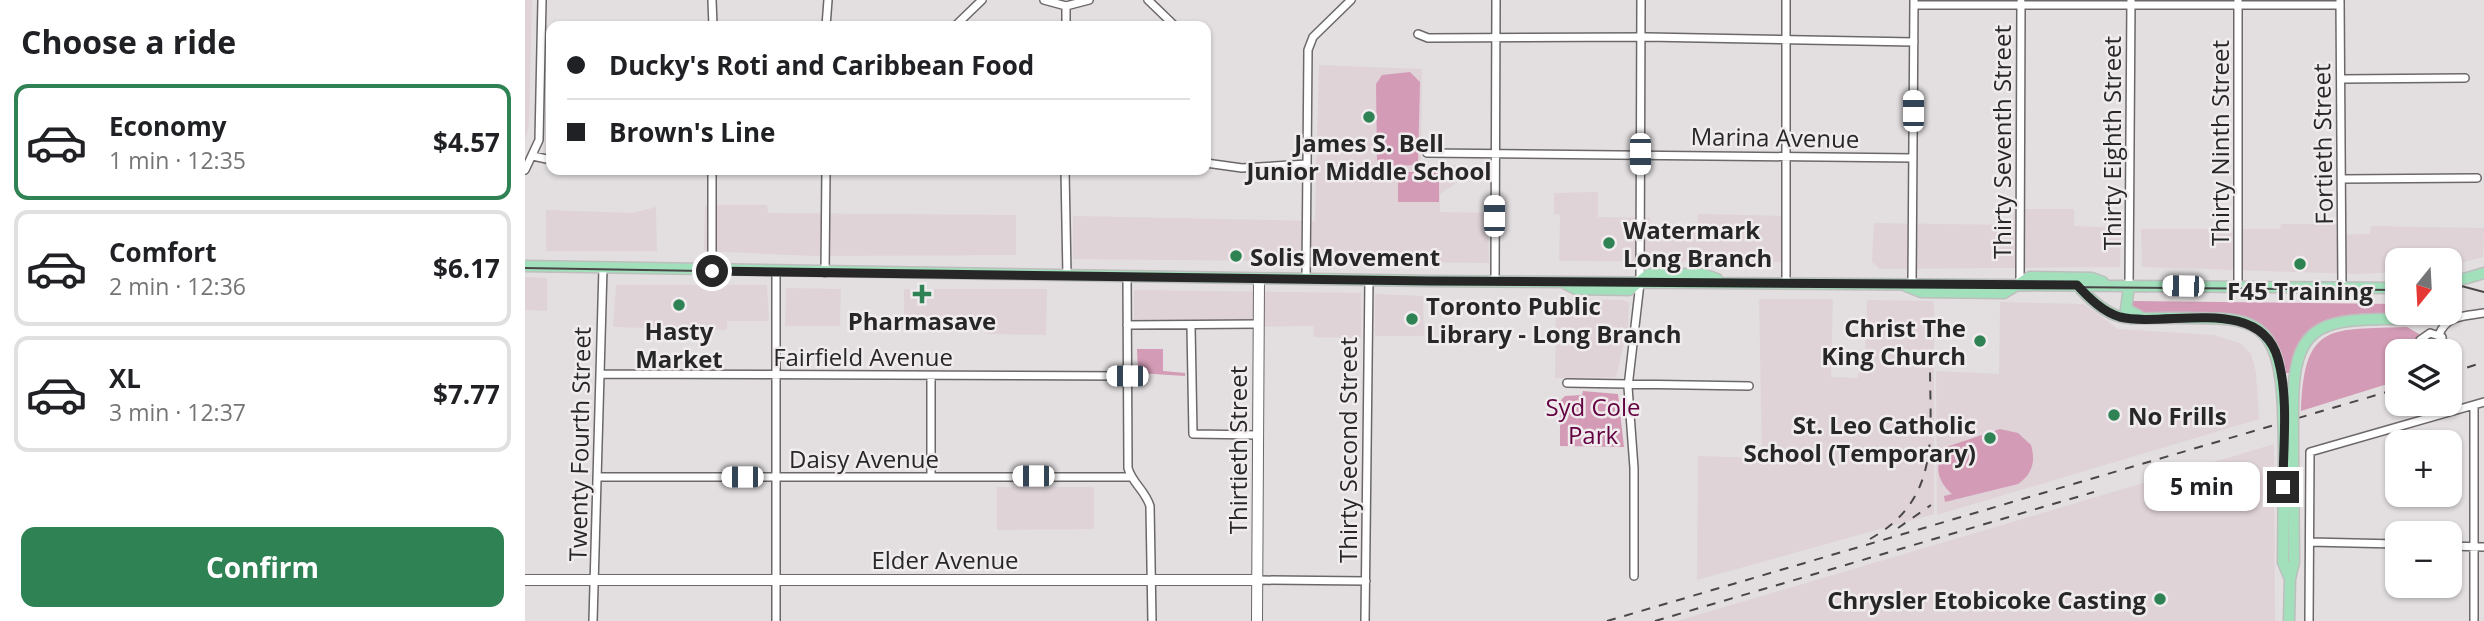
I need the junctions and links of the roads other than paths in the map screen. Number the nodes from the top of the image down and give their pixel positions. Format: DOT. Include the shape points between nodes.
graph roads {
  1 [pos="542,0"];
  2 [pos="712,0"];
  3 [pos="828,0"];
  4 [pos="982,0"];
  5 [pos="1044,0"];
  6 [pos="1089,0"];
  7 [pos="1148,0"];
  8 [pos="1351,0"];
  9 [pos="1496,0"];
  10 [pos="1641,0"];
  11 [pos="1786,0"];
  12 [pos="1914,2"];
  13 [pos="2021,2"];
  14 [pos="2131,2"];
  15 [pos="2238,3"];
  16 [pos="2340,3"];
  17 [pos="1066,6"];
  18 [pos="713,21"];
  19 [pos="826,21"];
  20 [pos="960,21"];
  21 [pos="1066,21"];
  22 [pos="1170,21"];
  23 [pos="1418,34"];
  24 [pos="1641,37"];
  25 [pos="1496,38"];
  26 [pos="1786,40"];
  27 [pos="1914,42"];
  28 [pos="2465,78"];
  29 [pos="2340,79"];
  30 [pos="1427,153"];
  31 [pos="1494,154"];
  32 [pos="1640,154"];
  33 [pos="1785,157"];
  34 [pos="532,158"];
  35 [pos="1913,158"];
  36 [pos="546,159"];
  37 [pos="1211,164"];
  38 [pos="1307,164"];
  39 [pos="525,170"];
  40 [pos="712,175"];
  41 [pos="826,175"];
  42 [pos="1065,175"];
  43 [pos="2477,178"];
  44 [pos="2342,179"];
  45 [pos="525,266"];
  46 [pos="603,268"];
  47 [pos="712,271"];
  48 [pos="776,272"];
  49 [pos="825,273"];
  50 [pos="2484,273"];
  51 [pos="1067,276"];
  52 [pos="1127,277"];
  53 [pos="1259,279"];
  54 [pos="1306,279"];
  55 [pos="1369,280"];
  56 [pos="2462,280"];
  57 [pos="1495,281"];
  58 [pos="1640,282"];
  59 [pos="1786,282"];
  60 [pos="1906,283"];
  61 [pos="2020,285"];
  62 [pos="2077,285"];
  63 [pos="2113,286"];
  64 [pos="2129,286"];
  65 [pos="2238,287"];
  66 [pos="2342,288"];
  67 [pos="2385,288"];
  68 [pos="2484,313"];
  69 [pos="2146,318"];
  70 [pos="2385,318"];
  71 [pos="1259,324"];
  72 [pos="1127,325"];
  73 [pos="1191,326"];
  74 [pos="2439,335"];
  75 [pos="2421,339"];
  76 [pos="2442,339"];
  77 [pos="600,373"];
  78 [pos="776,375"];
  79 [pos="931,376"];
  80 [pos="1127,376"];
  81 [pos="1567,383"];
  82 [pos="1749,386"];
  83 [pos="1628,387"];
  84 [pos="2484,402"];
  85 [pos="2474,405"];
  86 [pos="2288,409"];
  87 [pos="1258,435"];
  88 [pos="931,476"];
  89 [pos="597,477"];
  90 [pos="775,477"];
  91 [pos="1131,477"];
  92 [pos="2310,542"];
  93 [pos="2385,544"];
  94 [pos="2462,546"];
  95 [pos="2475,546"];
  96 [pos="2484,547"];
  97 [pos="1634,576"];
  98 [pos="525,580"];
  99 [pos="595,580"];
  100 [pos="1258,580"];
  101 [pos="776,581"];
  102 [pos="1153,581"];
  103 [pos="1366,581"];
  104 [pos="593,621"];
  105 [pos="776,621"];
  106 [pos="1152,621"];
  107 [pos="1257,621"];
  108 [pos="1365,621"];
  109 [pos="2289,621"];
  110 [pos="2309,621"];
  111 [pos="2474,621"];
  1 -- 34 [label="street" via="540,131"];
  2 -- 18 [label="street"];
  3 -- 19 [label="street"];
  4 -- 20 [label="street"];
  5 -- 17 [label="street"];
  6 -- 17 [label="street"];
  7 -- 22 [label="street"];
  8 -- 38 [label="street" via="1313,37 1307,50"];
  9 -- 25 [label="street"];
  10 -- 24 [label="street"];
  11 -- 26 [label="street"];
  12 -- 13 [label="street"];
  12 -- 27 [label="street"];
  13 -- 14 [label="street"];
  13 -- 61 [label="street, Thirty Seventh Street"];
  14 -- 15 [label="street"];
  14 -- 64 [label="street, Thirty Eighth Street"];
  15 -- 16 [label="street"];
  15 -- 65 [label="street, Thirty Ninth Street"];
  16 -- 29 [label="street, Fortieth Street"];
  17 -- 21 [label="street"];
  23 -- 25 [label="street"];
  24 -- 25 [label="street"];
  24 -- 26 [label="street"];
  24 -- 32 [label="street"];
  25 -- 31 [label="street"];
  26 -- 27 [label="street"];
  26 -- 33 [label="street"];
  27 -- 35 [label="street"];
  28 -- 29 [label="street"];
  29 -- 44 [label="street, Fortieth Street"];
  30 -- 31 [label="street, Marina Avenue"];
  31 -- 32 [label="street, Marina Avenue"];
  31 -- 57 [label="street"];
  32 -- 33 [label="street, Marina Avenue"];
  32 -- 58 [label="street"];
  33 -- 35 [label="street, Marina Avenue"];
  33 -- 59 [label="street"];
  34 -- 36 [label="street"];
  34 -- 39 [label="street"];
  35 -- 60 [label="street"];
  37 -- 38 [label="street" via="1242,168"];
  38 -- 54 [label="street"];
  40 -- 47 [label="street"];
  41 -- 49 [label="street"];
  42 -- 51 [label="street"];
  43 -- 44 [label="street"];
  44 -- 66 [label="street, Fortieth Street"];
  45 -- 46 [label="main road"];
  46 -- 47 [label="main road"];
  46 -- 77 [label="street, Twenty Fourth Street"];
  47 -- 48 [label="main road"];
  48 -- 49 [label="main road"];
  48 -- 78 [label="street"];
  49 -- 51 [label="main road"];
  50 -- 56 [label="main road"];
  51 -- 52 [label="main road"];
  52 -- 53 [label="main road"];
  52 -- 72 [label="street"];
  53 -- 54 [label="main road"];
  53 -- 71 [label="street, Thirtieth Street"];
  54 -- 55 [label="main road"];
  55 -- 57 [label="main road"];
  55 -- 103 [label="street, Thirty Second Street"];
  57 -- 58 [label="main road" via="1561,281 1576,289 1629,290"];
  58 -- 59 [label="main road" via="1649,274"];
  58 -- 83 [label="street"];
  59 -- 60 [label="main road"];
  60 -- 61 [label="main road" via="1921,292 2004,293"];
  61 -- 62 [label="main road"];
  61 -- 63 [label="main road" via="2030,277 2043,277 2092,278"];
  62 -- 63 [label="main road"];
  62 -- 69 [label="main road" via="2112,314"];
  63 -- 64 [label="main road"];
  64 -- 65 [label="main road"];
  64 -- 69 [label="main road" via="2127,311"];
  65 -- 66 [label="main road"];
  66 -- 67 [label="main road"];
  68 -- 74 [label="street" via="2448,322"];
  69 -- 86 [label="main road" via="2227,319 2259,330 2279,360"];
  70 -- 86 [label="main road" via="2338,321 2314,333 2298,355"];
  71 -- 73 [label="street"];
  71 -- 87 [label="street, Thirtieth Street"];
  72 -- 73 [label="street"];
  72 -- 80 [label="street"];
  73 -- 87 [label="street" via="1193,434"];
  74 -- 75 [label="street" via="2430,333"];
  74 -- 76 [label="street"];
  77 -- 78 [label="street, Fairfield Avenue"];
  77 -- 89 [label="street, Twenty Fourth Street"];
  78 -- 79 [label="street, Fairfield Avenue"];
  78 -- 90 [label="street"];
  79 -- 80 [label="street, Fairfield Avenue"];
  79 -- 88 [label="street"];
  80 -- 91 [label="street"];
  81 -- 83 [label="street"];
  82 -- 83 [label="street"];
  83 -- 97 [label="street"];
  84 -- 85 [label="street"];
  85 -- 92 [label="street" via="2312,450"];
  85 -- 95 [label="street"];
  86 -- 109 [label="main road, bridge" via="2283,562 2290,579"];
  87 -- 100 [label="street, Thirtieth Street"];
  88 -- 90 [label="street, Daisy Avenue"];
  88 -- 91 [label="street, Daisy Avenue"];
  89 -- 90 [label="street, Daisy Avenue"];
  89 -- 99 [label="street, Twenty Fourth Street"];
  90 -- 101 [label="street"];
  91 -- 102 [label="street" via="1146,490 1150,506"];
  92 -- 93 [label="street"];
  92 -- 110 [label="street"];
  94 -- 95 [label="street"];
  95 -- 96 [label="street"];
  95 -- 111 [label="street"];
  98 -- 99 [label="street, Elder Avenue"];
  99 -- 101 [label="street, Elder Avenue"];
  99 -- 104 [label="street, Twenty Fourth Street"];
  100 -- 102 [label="street, Elder Avenue"];
  100 -- 103 [label="street, Elder Avenue"];
  100 -- 107 [label="street, Thirtieth Street"];
  101 -- 102 [label="street, Elder Avenue"];
  101 -- 105 [label="street"];
  102 -- 106 [label="street"];
  103 -- 108 [label="street, Thirty Second Street"];
}
